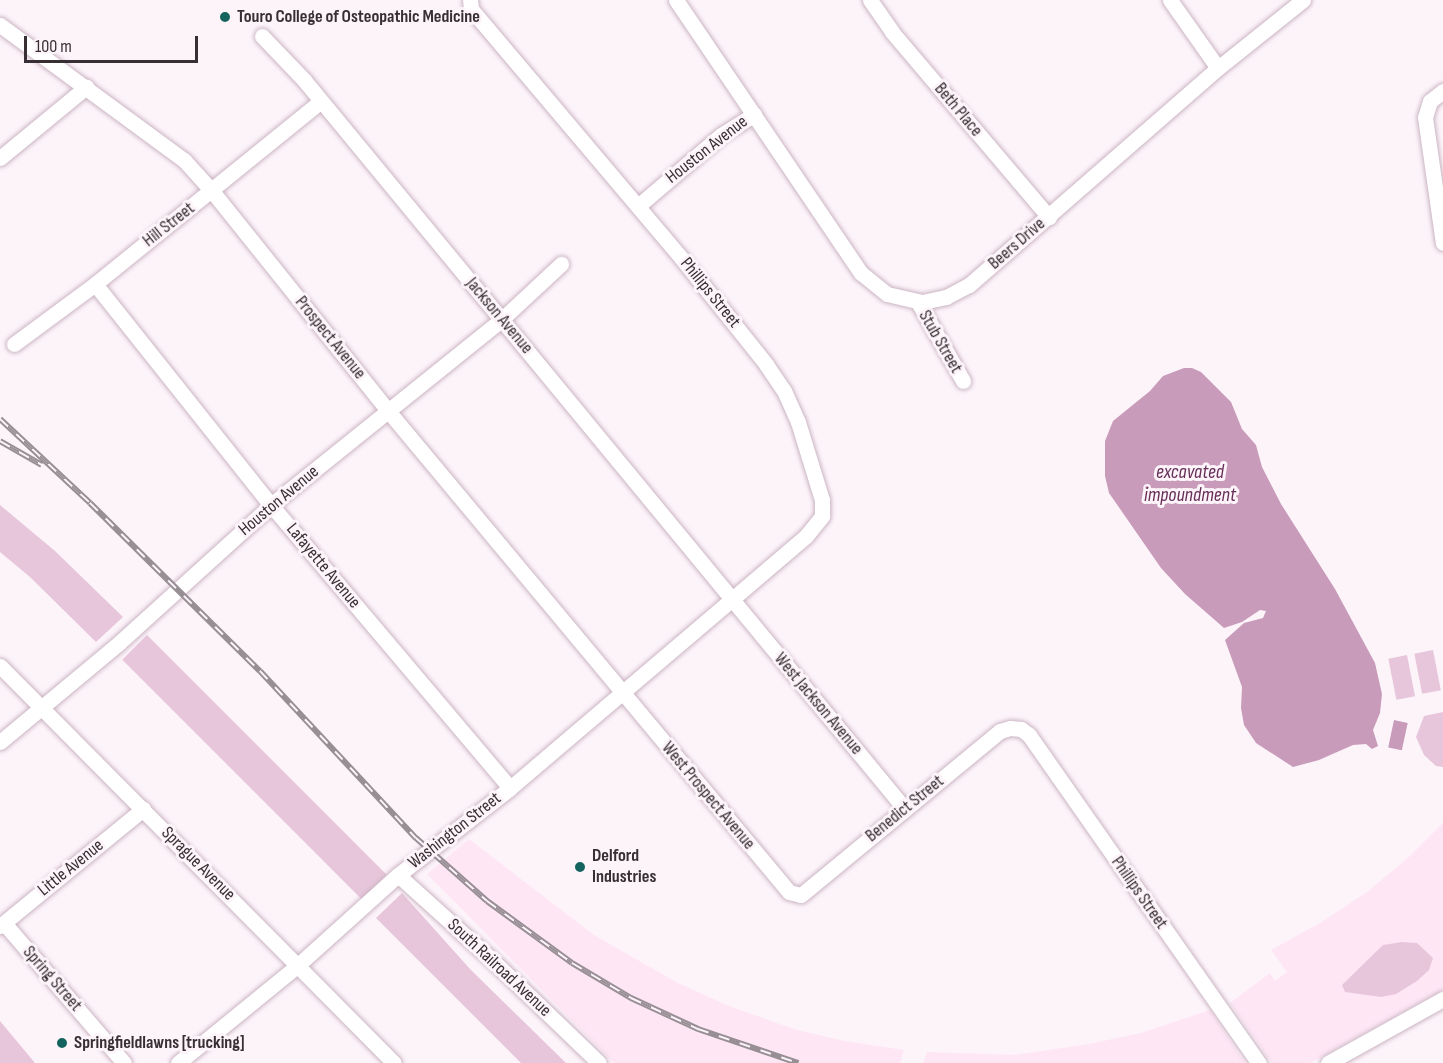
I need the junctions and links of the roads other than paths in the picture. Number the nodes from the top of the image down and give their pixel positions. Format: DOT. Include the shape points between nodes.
graph roads {
  1 [pos="676,0"];
  2 [pos="1170,0"];
  3 [pos="1303,0"];
  4 [pos="470,1"];
  5 [pos="875,2"];
  6 [pos="0,25"];
  7 [pos="262,36"];
  8 [pos="1218,68"];
  9 [pos="86,87"];
  10 [pos="1443,91"];
  11 [pos="320,102"];
  12 [pos="754,114"];
  13 [pos="0,158"];
  14 [pos="212,191"];
  15 [pos="638,206"];
  16 [pos="1049,217"];
  17 [pos="1443,243"];
  18 [pos="561,264"];
  19 [pos="95,284"];
  20 [pos="918,302"];
  21 [pos="502,319"];
  22 [pos="14,344"];
  23 [pos="963,381"];
  24 [pos="389,411"];
  25 [pos="271,505"];
  26 [pos="731,600"];
  27 [pos="0,666"];
  28 [pos="622,692"];
  29 [pos="41,708"];
  30 [pos="1015,728"];
  31 [pos="0,742"];
  32 [pos="510,788"];
  33 [pos="143,809"];
  34 [pos="905,809"];
  35 [pos="398,875"];
  36 [pos="798,896"];
  37 [pos="2,924"];
  38 [pos="298,965"];
  39 [pos="1443,999"];
  40 [pos="124,1063"];
  41 [pos="178,1063"];
  42 [pos="394,1063"];
  43 [pos="599,1063"];
  44 [pos="1259,1063"];
  45 [pos="1328,1063"];
  1 -- 12 [label="street, Houston Avenue"];
  2 -- 8 [label="street"];
  3 -- 8 [label="street, Beers Drive"];
  4 -- 15 [label="street, Phillips Street" via="471,9"];
  5 -- 16 [label="street, Beth Place" via="892,32"];
  6 -- 9 [label="street, Prospect Avenue"];
  7 -- 11 [label="street, Jackson Avenue"];
  8 -- 16 [label="street, Beers Drive"];
  9 -- 13 [label="street"];
  9 -- 14 [label="street, Prospect Avenue" via="184,160"];
  10 -- 17 [label="street" via="1430,101 1425,117"];
  11 -- 14 [label="street, Hill Street"];
  11 -- 21 [label="street, Jackson Avenue"];
  12 -- 15 [label="street, Houston Avenue" via="721,135"];
  12 -- 20 [label="street, Beers Drive" via="861,273 887,294"];
  14 -- 19 [label="street, Hill Street"];
  14 -- 24 [label="street, Prospect Avenue"];
  15 -- 26 [label="street, Phillips Street" via="784,391 806,444 822,500 822,516 814,528"];
  16 -- 20 [label="street, Beers Drive" via="969,285 946,297"];
  18 -- 21 [label="street, Houston Avenue"];
  19 -- 22 [label="street, Hill Street"];
  19 -- 25 [label="street, Lafayette Avenue"];
  20 -- 23 [label="street, Stub Street"];
  21 -- 24 [label="street, Houston Avenue"];
  21 -- 26 [label="street, Jackson Avenue"];
  24 -- 25 [label="street, Houston Avenue"];
  24 -- 28 [label="street, Prospect Avenue"];
  25 -- 29 [label="street, Houston Avenue"];
  25 -- 32 [label="street, Lafayette Avenue"];
  26 -- 28 [label="street, Washington Street"];
  26 -- 34 [label="street, West Jackson Avenue"];
  27 -- 29 [label="street, Sprague Avenue"];
  28 -- 32 [label="street, Washington Street"];
  28 -- 36 [label="street, West Prospect Avenue" via="785,889"];
  29 -- 31 [label="street, Houston Avenue"];
  29 -- 33 [label="street, Sprague Avenue"];
  30 -- 34 [label="street, Benedict Street" via="1000,731"];
  30 -- 44 [label="street, Phillips Street" via="1029,735"];
  32 -- 35 [label="street, Washington Street"];
  33 -- 37 [label="street, Little Avenue"];
  33 -- 38 [label="street, Sprague Avenue"];
  34 -- 36 [label="street, Benedict Street"];
  35 -- 38 [label="street, Washington Street"];
  35 -- 43 [label="street, South Railroad Avenue"];
  37 -- 40 [label="street, Spring Street"];
  38 -- 41 [label="street, Washington Street"];
  38 -- 42 [label="street, Sprague Avenue"];
  39 -- 45 [label="street"];
}
